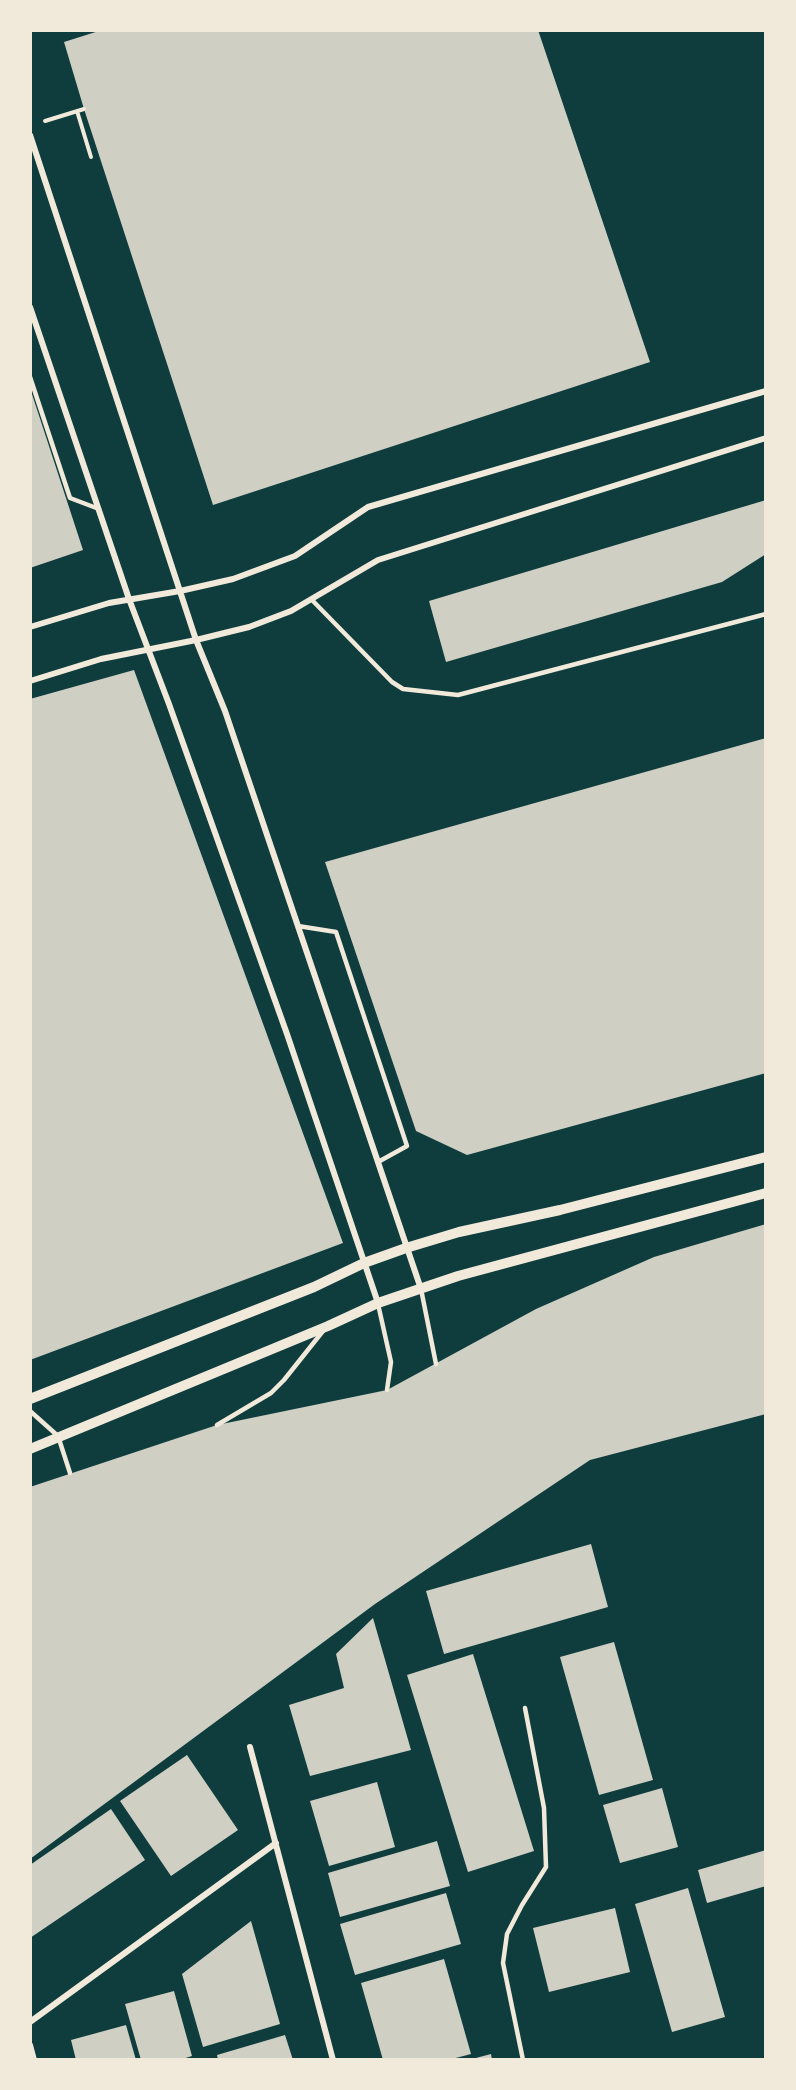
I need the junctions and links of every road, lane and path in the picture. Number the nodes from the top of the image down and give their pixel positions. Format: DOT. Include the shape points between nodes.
graph roads {
  1 [pos="84,109"];
  2 [pos="77,111"];
  3 [pos="39,123"];
  4 [pos="30,135"];
  5 [pos="91,157"];
  6 [pos="30,307"];
  7 [pos="30,377"];
  8 [pos="766,391"];
  9 [pos="766,438"];
  10 [pos="99,509"];
  11 [pos="180,591"];
  12 [pos="129,599"];
  13 [pos="312,600"];
  14 [pos="766,614"];
  15 [pos="30,627"];
  16 [pos="195,640"];
  17 [pos="149,650"];
  18 [pos="30,681"];
  19 [pos="298,926"];
  20 [pos="766,1157"];
  21 [pos="378,1162"];
  22 [pos="766,1192"];
  23 [pos="406,1248"];
  24 [pos="364,1263"];
  25 [pos="421,1289"];
  26 [pos="378,1303"];
  27 [pos="328,1326"];
  28 [pos="436,1365"];
  29 [pos="387,1390"];
  30 [pos="30,1399"];
  31 [pos="30,1411"];
  32 [pos="217,1425"];
  33 [pos="58,1436"];
  34 [pos="30,1449"];
  35 [pos="70,1473"];
  36 [pos="525,1708"];
  37 [pos="250,1747"];
  38 [pos="276,1843"];
  39 [pos="30,2022"];
  40 [pos="30,2045"];
  41 [pos="34,2060"];
  42 [pos="333,2060"];
  43 [pos="522,2060"];
  1 -- 2 [label="path"];
  2 -- 3 [label="path"];
  2 -- 5 [label="path"];
  4 -- 11 [label="street"];
  6 -- 10 [label="street"];
  7 -- 10 [label="lane" via="70,498"];
  8 -- 11 [label="street" via="368,507 295,556 233,579"];
  9 -- 13 [label="street" via="378,560"];
  10 -- 12 [label="street"];
  11 -- 12 [label="street"];
  11 -- 16 [label="street"];
  12 -- 15 [label="street"];
  12 -- 17 [label="street"];
  13 -- 14 [label="lane" via="403,689 458,694"];
  13 -- 16 [label="street" via="249,627"];
  16 -- 17 [label="street"];
  16 -- 19 [label="street" via="218,691"];
  17 -- 18 [label="street" via="101,659"];
  17 -- 24 [label="street" via="287,1034"];
  19 -- 21 [label="street"];
  19 -- 21 [label="lane" via="336,932 407,1146"];
  20 -- 23 [label="street"];
  21 -- 23 [label="street"];
  22 -- 25 [label="street"];
  23 -- 24 [label="street"];
  23 -- 25 [label="street"];
  24 -- 26 [label="street"];
  24 -- 30 [label="street" via="314,1287"];
  25 -- 26 [label="street"];
  25 -- 28 [label="lane"];
  26 -- 27 [label="street"];
  26 -- 29 [label="lane" via="391,1362"];
  27 -- 32 [label="lane" via="271,1393"];
  27 -- 33 [label="street"];
  31 -- 33 [label="lane"];
  33 -- 34 [label="street"];
  33 -- 35 [label="lane"];
  36 -- 43 [label="lane" via="544,1808 546,1867 507,1934 503,1963"];
  37 -- 38 [label="street"];
  38 -- 39 [label="street"];
  38 -- 42 [label="street"];
  40 -- 41 [label="street"];
}
